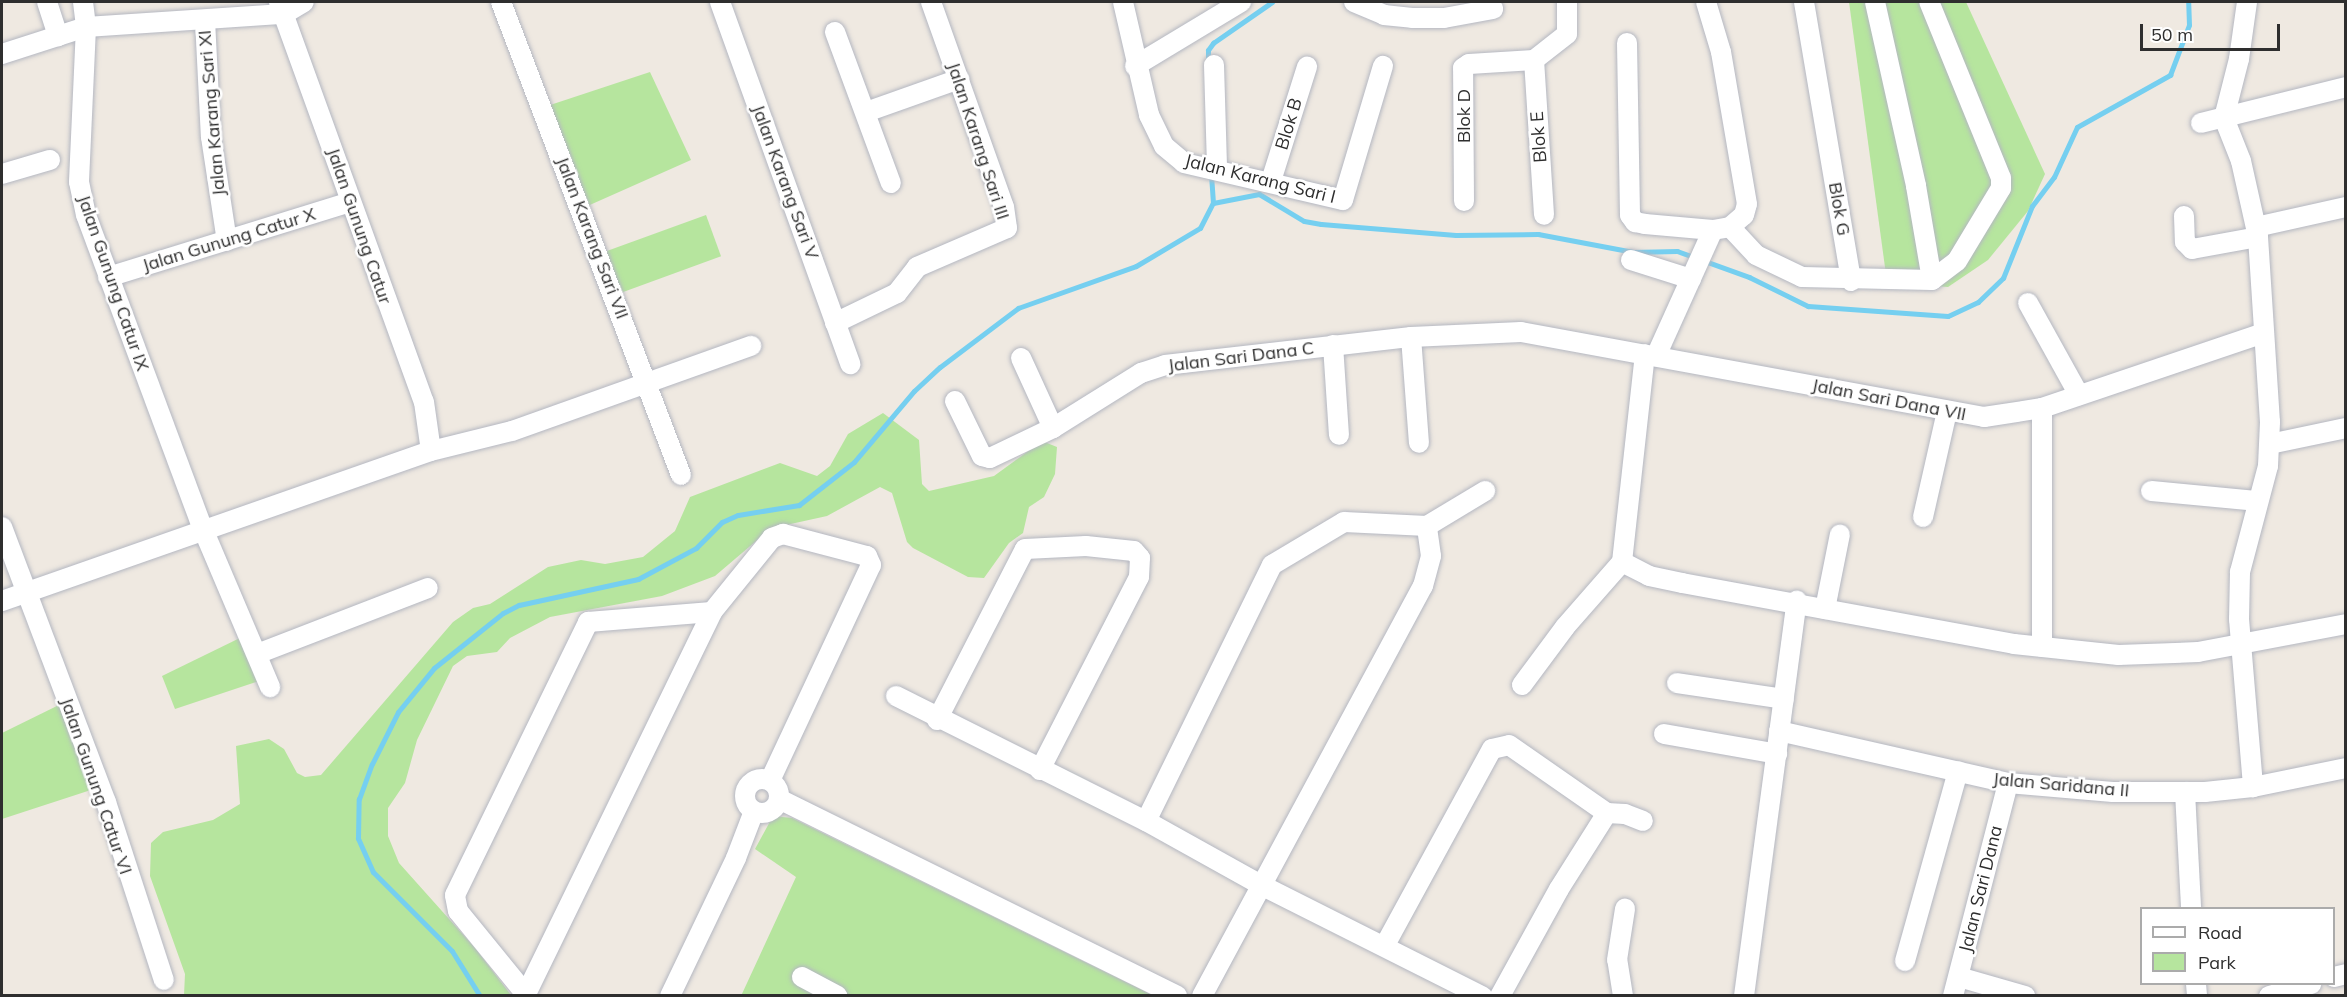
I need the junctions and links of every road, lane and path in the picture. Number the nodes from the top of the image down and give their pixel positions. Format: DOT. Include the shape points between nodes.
graph roads {
  1 [pos="47,2"];
  2 [pos="83,2"];
  3 [pos="304,2"];
  4 [pos="501,2"];
  5 [pos="720,2"];
  6 [pos="931,2"];
  7 [pos="1123,2"];
  8 [pos="1241,2"];
  9 [pos="1354,2"];
  10 [pos="1567,2"];
  11 [pos="1706,2"];
  12 [pos="1804,2"];
  13 [pos="1875,2"];
  14 [pos="1929,2"];
  15 [pos="2247,2"];
  16 [pos="281,8"];
  17 [pos="1493,9"];
  18 [pos="1443,10"];
  19 [pos="205,20"];
  20 [pos="86,27"];
  21 [pos="835,32"];
  22 [pos="58,36"];
  23 [pos="1627,43"];
  24 [pos="2,54"];
  25 [pos="1534,60"];
  26 [pos="1214,65"];
  27 [pos="1135,66"];
  28 [pos="1383,66"];
  29 [pos="1307,67"];
  30 [pos="959,79"];
  31 [pos="2346,87"];
  32 [pos="866,112"];
  33 [pos="2224,118"];
  34 [pos="2201,123"];
  35 [pos="50,160"];
  36 [pos="1216,168"];
  37 [pos="2,174"];
  38 [pos="1271,182"];
  39 [pos="891,183"];
  40 [pos="1464,201"];
  41 [pos="350,202"];
  42 [pos="2346,207"];
  43 [pos="1544,215"];
  44 [pos="2184,216"];
  45 [pos="2257,232"];
  46 [pos="1717,233"];
  47 [pos="227,241"];
  48 [pos="1631,260"];
  49 [pos="108,277"];
  50 [pos="1691,279"];
  51 [pos="1851,280"];
  52 [pos="1932,280"];
  53 [pos="2028,303"];
  54 [pos="835,323"];
  55 [pos="1479,333"];
  56 [pos="2264,333"];
  57 [pos="1411,338"];
  58 [pos="1333,345"];
  59 [pos="751,346"];
  60 [pos="1651,355"];
  61 [pos="1021,358"];
  62 [pos="849,363"];
  63 [pos="648,382"];
  64 [pos="2079,395"];
  65 [pos="955,401"];
  66 [pos="2042,408"];
  67 [pos="1947,411"];
  68 [pos="1053,428"];
  69 [pos="2346,428"];
  70 [pos="1339,435"];
  71 [pos="1419,443"];
  72 [pos="2270,444"];
  73 [pos="431,451"];
  74 [pos="681,475"];
  75 [pos="1485,491"];
  76 [pos="2151,491"];
  77 [pos="2257,501"];
  78 [pos="1923,518"];
  79 [pos="1427,526"];
  80 [pos="2,527"];
  81 [pos="203,529"];
  82 [pos="1840,534"];
  83 [pos="1622,562"];
  84 [pos="428,588"];
  85 [pos="25,592"];
  86 [pos="2,601"];
  87 [pos="1797,601"];
  88 [pos="1825,609"];
  89 [pos="712,612"];
  90 [pos="2346,624"];
  91 [pos="2242,646"];
  92 [pos="2042,647"];
  93 [pos="257,654"];
  94 [pos="1677,683"];
  95 [pos="1522,685"];
  96 [pos="270,687"];
  97 [pos="896,696"];
  98 [pos="1784,699"];
  99 [pos="937,720"];
  100 [pos="1779,731"];
  101 [pos="1664,734"];
  102 [pos="1777,754"];
  103 [pos="2346,768"];
  104 [pos="1040,770"];
  105 [pos="1958,771"];
  106 [pos="770,781"];
  107 [pos="2008,783"];
  108 [pos="2253,787"];
  109 [pos="2185,792"];
  110 [pos="779,799"];
  111 [pos="754,811"];
  112 [pos="1608,813"];
  113 [pos="1146,821"];
  114 [pos="1643,821"];
  115 [pos="1259,884"];
  116 [pos="2192,907"];
  117 [pos="1625,909"];
  118 [pos="1385,945"];
  119 [pos="1905,961"];
  120 [pos="802,977"];
  121 [pos="164,980"];
  122 [pos="2308,985"];
  123 [pos="1956,986"];
  124 [pos="525,994"];
  125 [pos="670,996"];
  126 [pos="837,996"];
  127 [pos="1177,996"];
  128 [pos="1202,996"];
  129 [pos="1482,996"];
  130 [pos="1500,996"];
  131 [pos="1623,996"];
  132 [pos="1744,996"];
  133 [pos="2025,996"];
  134 [pos="2269,996"];
  1 -- 22 [label="street"];
  2 -- 20 [label="street, Jalan Gunung Catur IX"];
  3 -- 16 [label="street"];
  4 -- 63 [label="street, Jalan Karang Sari VII"];
  5 -- 54 [label="street, Jalan Karang Sari V"];
  6 -- 30 [label="street, Jalan Karang Sari III"];
  7 -- 27 [label="street, Jalan Karang Sari I"];
  8 -- 27 [label="street"];
  9 -- 18 [label="street" via="1383,15"];
  10 -- 25 [label="street" via="1567,34"];
  11 -- 46 [label="street" via="1721,52 1746,204 1744,215"];
  12 -- 51 [label="street, Blok G"];
  13 -- 52 [label="street"];
  14 -- 52 [label="street" via="2001,178 2001,188 1957,261"];
  15 -- 33 [label="street" via="2240,58"];
  16 -- 19 [label="street"];
  16 -- 41 [label="street, Jalan Gunung Catur"];
  17 -- 18 [label="street"];
  19 -- 20 [label="street"];
  19 -- 47 [label="street, Jalan Karang Sari XI" via="211,137"];
  20 -- 22 [label="street"];
  20 -- 49 [label="street, Jalan Gunung Catur IX" via="79,182"];
  21 -- 32 [label="street"];
  22 -- 24 [label="street"];
  23 -- 46 [label="street" via="1630,215 1635,222"];
  25 -- 40 [label="street, Blok D" via="1469,64 1463,68"];
  25 -- 43 [label="street, Blok E"];
  26 -- 36 [label="street"];
  27 -- 36 [label="street, Jalan Karang Sari I" via="1149,115 1164,146 1184,163"];
  28 -- 38 [label="street, Jalan Karang Sari I" via="1343,200"];
  29 -- 38 [label="street, Blok B"];
  30 -- 32 [label="street"];
  30 -- 54 [label="street, Jalan Karang Sari III" via="1004,207 1006,228 917,267 897,294"];
  31 -- 33 [label="street"];
  32 -- 39 [label="street"];
  33 -- 34 [label="street"];
  33 -- 45 [label="street" via="2237,145"];
  35 -- 37 [label="street"];
  36 -- 38 [label="street, Jalan Karang Sari I"];
  41 -- 47 [label="street, Jalan Gunung Catur X"];
  41 -- 73 [label="street, Jalan Gunung Catur" via="424,402"];
  42 -- 45 [label="street"];
  44 -- 45 [label="street" via="2185,242 2193,249"];
  45 -- 56 [label="street"];
  46 -- 50 [label="street"];
  46 -- 51 [label="street" via="1741,242 1775,267 1802,277"];
  47 -- 49 [label="street, Jalan Gunung Catur X"];
  48 -- 50 [label="street"];
  49 -- 81 [label="street, Jalan Gunung Catur IX"];
  50 -- 60 [label="street"];
  51 -- 52 [label="street"];
  53 -- 64 [label="street"];
  54 -- 62 [label="street, Jalan Karang Sari V"];
  55 -- 57 [label="street, Jalan Sari Dana C"];
  55 -- 60 [label="street, Jalan Sari Dana VII" via="1505,333"];
  56 -- 64 [label="street, Jalan Sari Dana VII"];
  56 -- 72 [label="street"];
  57 -- 58 [label="street, Jalan Sari Dana C"];
  57 -- 71 [label="street"];
  58 -- 68 [label="street, Jalan Sari Dana C" via="1237,354 1154,368"];
  58 -- 70 [label="street"];
  59 -- 63 [label="street"];
  60 -- 67 [label="street, Jalan Sari Dana VII"];
  60 -- 83 [label="street"];
  61 -- 68 [label="street"];
  63 -- 73 [label="street" via="512,431"];
  63 -- 74 [label="street, Jalan Karang Sari VII"];
  64 -- 66 [label="street, Jalan Sari Dana VII"];
  65 -- 68 [label="street, Jalan Sari Dana C" via="982,456 990,458"];
  66 -- 67 [label="street, Jalan Sari Dana VII" via="1984,417"];
  66 -- 92 [label="street"];
  67 -- 78 [label="street"];
  69 -- 72 [label="street"];
  72 -- 77 [label="street"];
  73 -- 81 [label="street"];
  75 -- 79 [label="street"];
  76 -- 77 [label="street"];
  77 -- 91 [label="street" via="2240,572"];
  79 -- 113 [label="street" via="1344,522 1272,566"];
  79 -- 115 [label="street" via="1431,556 1423,586"];
  80 -- 85 [label="street, Jalan Gunung Catur VI"];
  81 -- 85 [label="street"];
  81 -- 93 [label="street, Jalan Gunung Catur IX"];
  82 -- 88 [label="street"];
  83 -- 87 [label="street" via="1660,578"];
  83 -- 95 [label="street" via="1564,627"];
  84 -- 93 [label="street"];
  85 -- 86 [label="street"];
  85 -- 121 [label="street, Jalan Gunung Catur VI" via="105,802"];
  87 -- 88 [label="street"];
  87 -- 98 [label="street"];
  88 -- 92 [label="street"];
  89 -- 106 [label="street" via="772,538 780,535 870,558 870,568"];
  89 -- 124 [label="street"];
  89 -- 124 [label="street" via="588,622 455,895 458,911"];
  90 -- 91 [label="street"];
  91 -- 92 [label="street" via="2118,655"];
  91 -- 108 [label="street"];
  93 -- 96 [label="street, Jalan Gunung Catur IX"];
  94 -- 98 [label="street"];
  97 -- 99 [label="street"];
  98 -- 100 [label="street"];
  99 -- 104 [label="street"];
  99 -- 104 [label="street" via="1025,549 1086,546 1134,551 1140,558 1139,577"];
  100 -- 102 [label="street"];
  100 -- 105 [label="street, Jalan Saridana II"];
  101 -- 102 [label="street"];
  102 -- 132 [label="street"];
  103 -- 108 [label="street, Jalan Saridana II"];
  104 -- 113 [label="street"];
  105 -- 107 [label="street, Jalan Saridana II"];
  105 -- 119 [label="street"];
  106 -- 110 [label="street"];
  106 -- 111 [label="street" via="761,779 747,788 748,805"];
  107 -- 109 [label="street, Jalan Saridana II" via="2113,792"];
  107 -- 123 [label="street, Jalan Sari Dana"];
  108 -- 109 [label="street, Jalan Saridana II"];
  109 -- 116 [label="street"];
  110 -- 111 [label="street" via="770,811"];
  110 -- 127 [label="street"];
  111 -- 125 [label="street" via="736,858"];
  112 -- 114 [label="street"];
  112 -- 118 [label="street" via="1509,745 1492,749"];
  112 -- 130 [label="street" via="1559,889"];
  113 -- 115 [label="street"];
  115 -- 118 [label="street"];
  115 -- 128 [label="street"];
  117 -- 131 [label="street" via="1617,960"];
  118 -- 129 [label="street"];
  120 -- 126 [label="street"];
  122 -- 134 [label="street"];
  123 -- 133 [label="street"];
}
